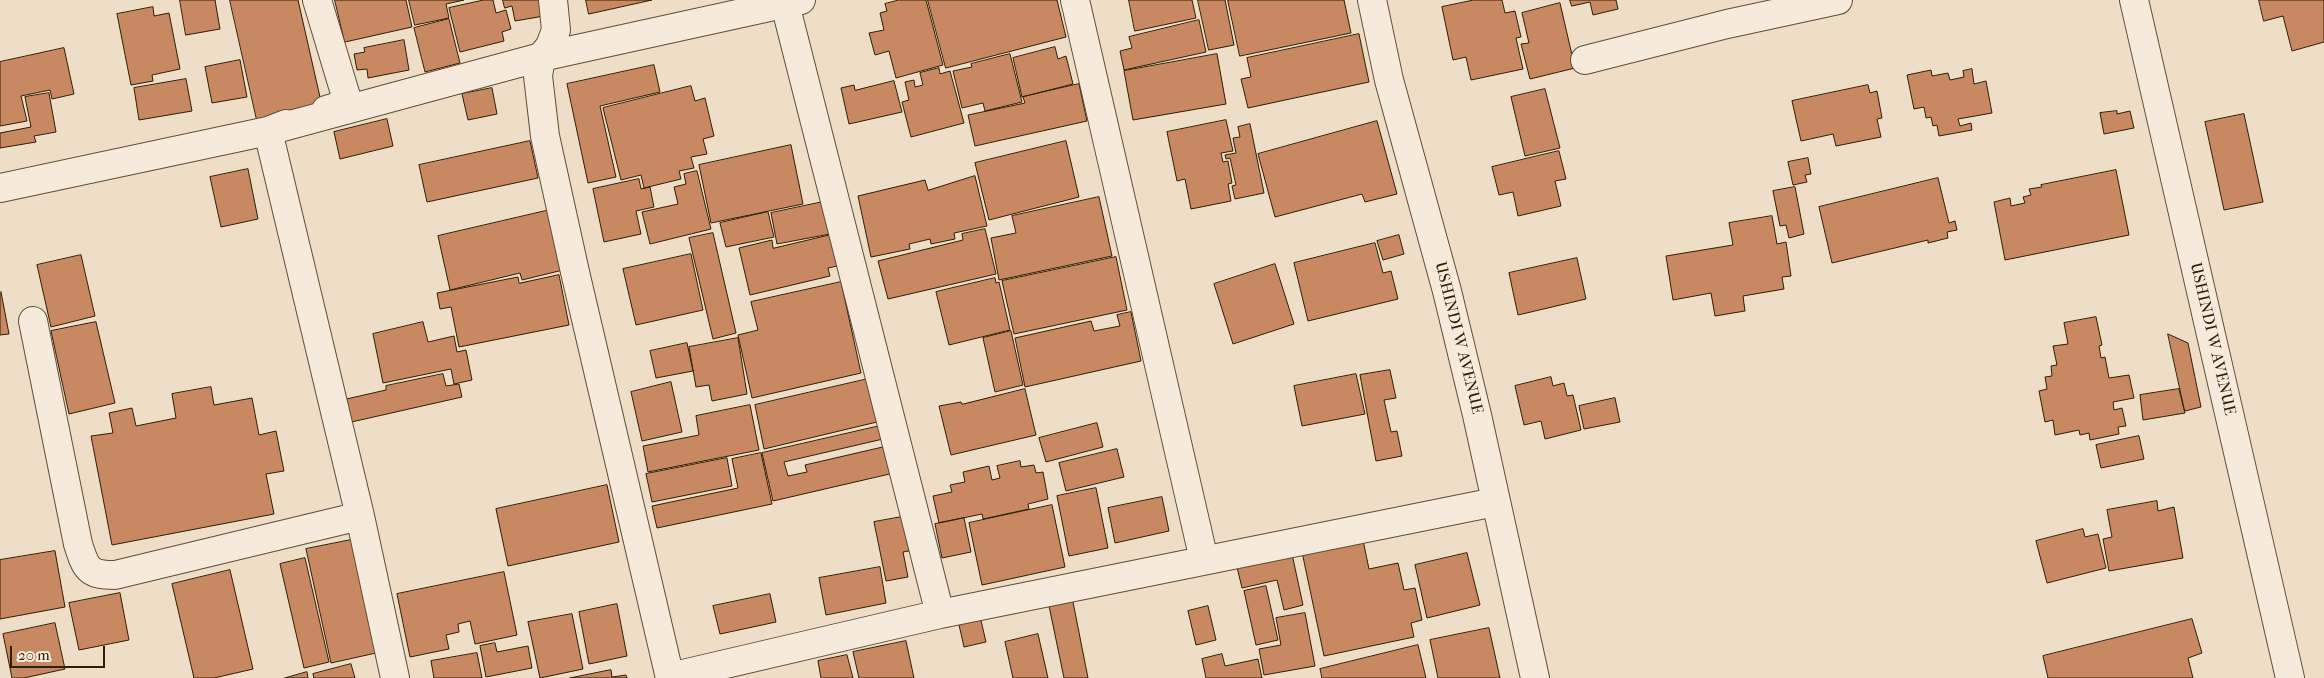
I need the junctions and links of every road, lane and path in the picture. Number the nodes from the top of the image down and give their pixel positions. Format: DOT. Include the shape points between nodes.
graph roads {
  1 [pos="317,0"];
  2 [pos="553,0"];
  3 [pos="1076,0"];
  4 [pos="1372,0"];
  5 [pos="1838,0"];
  6 [pos="2134,0"];
  7 [pos="793,2"];
  8 [pos="540,57"];
  9 [pos="1584,60"];
  10 [pos="268,131"];
  11 [pos="0,188"];
  12 [pos="32,320"];
  13 [pos="1495,502"];
  14 [pos="360,516"];
  15 [pos="1204,560"];
  16 [pos="940,614"];
  17 [pos="396,678"];
  18 [pos="670,678"];
  19 [pos="1535,678"];
  20 [pos="2290,678"];
  1 -- 10 [label="street" via="348,103"];
  2 -- 8 [label="street" via="556,30 550,46"];
  3 -- 15 [label="street"];
  4 -- 13 [label="street, USHINDI W AVENUE" via="1389,80 1477,414"];
  5 -- 9 [label="street"];
  6 -- 20 [label="street, USHINDI W AVENUE"];
  7 -- 8 [label="street"];
  7 -- 16 [label="street"];
  8 -- 10 [label="street"];
  8 -- 18 [label="street" via="539,87 545,136"];
  10 -- 11 [label="street"];
  10 -- 14 [label="street"];
  12 -- 14 [label="street" via="78,544 87,567 97,575 115,575"];
  13 -- 15 [label="street"];
  13 -- 19 [label="street, USHINDI W AVENUE"];
  14 -- 17 [label="street"];
  15 -- 16 [label="street"];
  16 -- 18 [label="street"];
}
